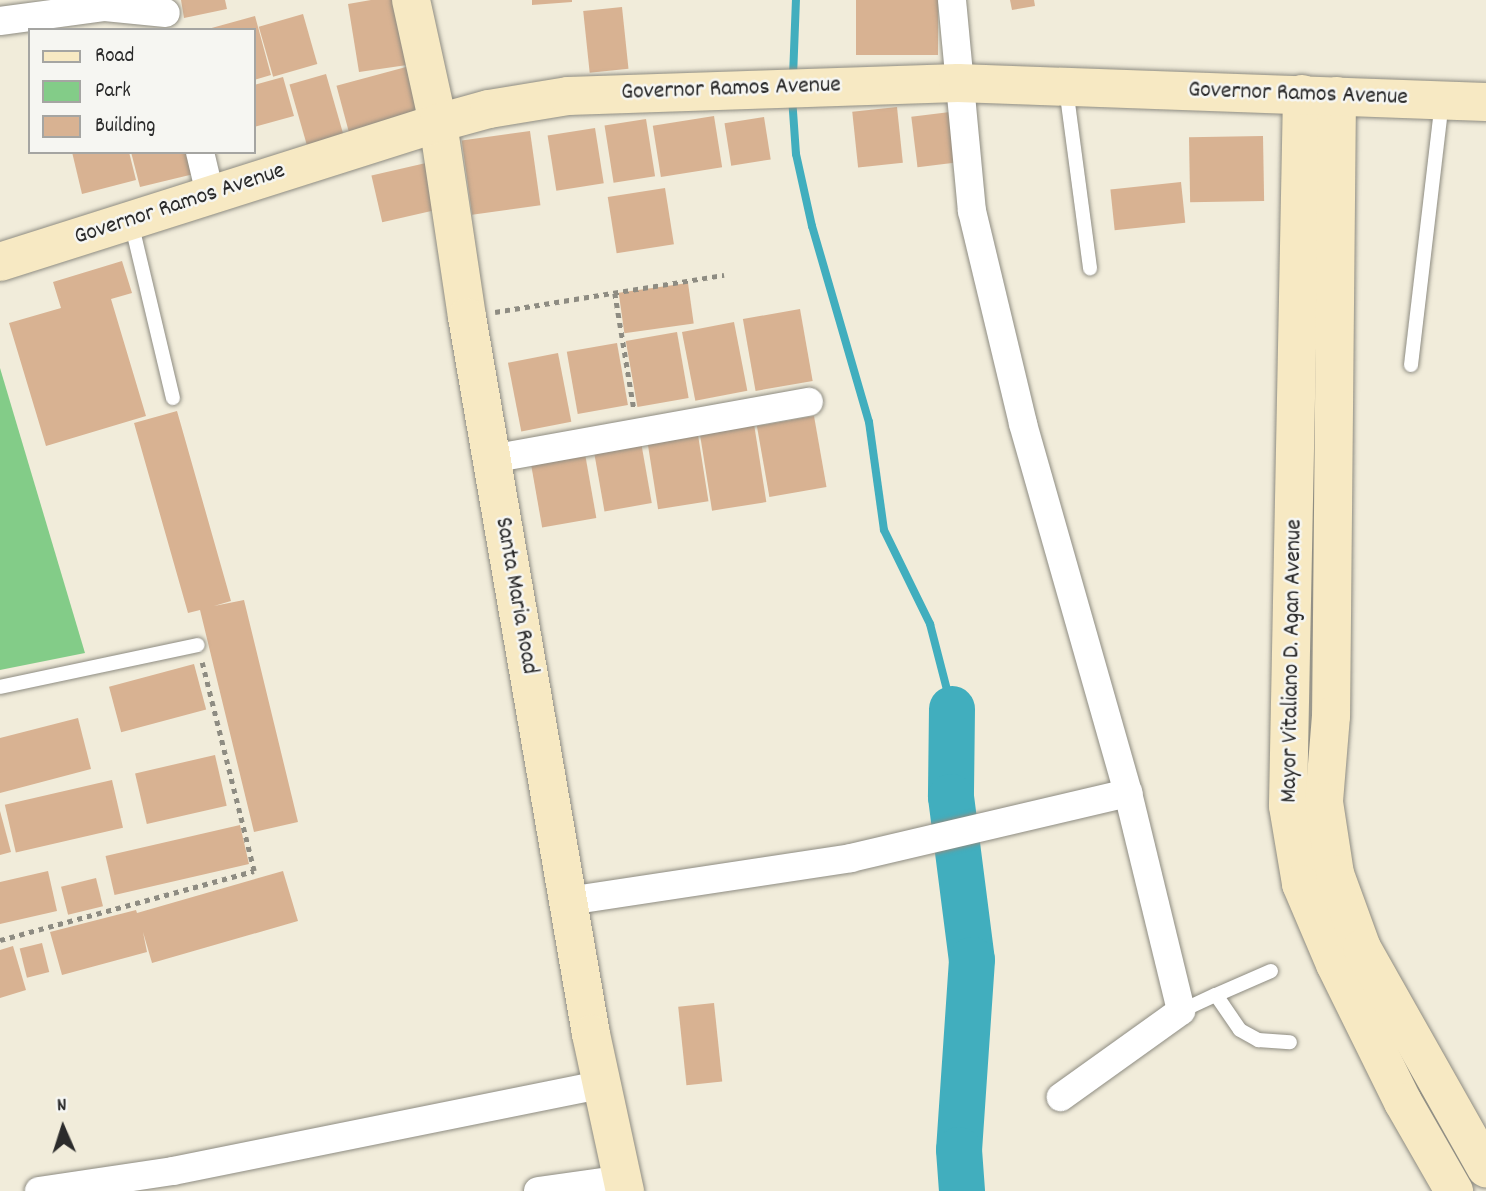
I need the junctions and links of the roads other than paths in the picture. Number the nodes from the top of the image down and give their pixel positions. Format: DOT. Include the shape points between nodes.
graph roads {
  1 [pos="411,0"];
  2 [pos="952,0"];
  3 [pos="166,14"];
  4 [pos="0,21"];
  5 [pos="958,83"];
  6 [pos="1066,87"];
  7 [pos="1319,95"];
  8 [pos="1442,101"];
  9 [pos="1486,102"];
  10 [pos="438,123"];
  11 [pos="201,154"];
  12 [pos="211,194"];
  13 [pos="131,222"];
  14 [pos="0,262"];
  15 [pos="1090,268"];
  16 [pos="1411,365"];
  17 [pos="173,398"];
  18 [pos="809,402"];
  19 [pos="491,459"];
  20 [pos="198,645"];
  21 [pos="0,687"];
  22 [pos="1128,793"];
  23 [pos="1306,804"];
  24 [pos="568,901"];
  25 [pos="1272,971"];
  26 [pos="1216,995"];
  27 [pos="1181,1011"];
  28 [pos="1290,1042"];
  29 [pos="604,1084"];
  30 [pos="1061,1097"];
  31 [pos="1486,1168"];
  32 [pos="1486,1184"];
  33 [pos="624,1185"];
  34 [pos="39,1191"];
  35 [pos="538,1191"];
  36 [pos="1454,1191"];
  37 [pos="1475,1191"];
  1 -- 10 [label="main road, Santa Maria Road"];
  2 -- 5 [label="street"];
  3 -- 4 [label="street" via="105,7"];
  5 -- 6 [label="main road, Governor Ramos Avenue"];
  5 -- 10 [label="main road, Governor Ramos Avenue" via="568,96"];
  5 -- 22 [label="street" via="975,225 1030,449"];
  6 -- 7 [label="main road, Governor Ramos Avenue"];
  6 -- 15 [label="lane"];
  7 -- 8 [label="main road, Governor Ramos Avenue"];
  7 -- 23 [label="main road, Mayor Vitaliano D. Agan Avenue" via="1331,716"];
  8 -- 9 [label="main road, Governor Ramos Avenue"];
  8 -- 16 [label="lane"];
  10 -- 12 [label="main road, Governor Ramos Avenue"];
  10 -- 19 [label="main road, Santa Maria Road"];
  11 -- 12 [label="street"];
  12 -- 13 [label="main road, Governor Ramos Avenue"];
  13 -- 14 [label="main road, Governor Ramos Avenue"];
  13 -- 17 [label="lane"];
  18 -- 19 [label="street"];
  19 -- 24 [label="main road, Santa Maria Road"];
  20 -- 21 [label="lane"];
  22 -- 24 [label="street" via="851,858"];
  22 -- 27 [label="street"];
  23 -- 31 [label="main road, Mayor Vitaliano D. Agan Avenue" via="1362,948"];
  23 -- 36 [label="main road, Mayor Vitaliano D. Agan Avenue" via="1301,884 1403,1102"];
  24 -- 29 [label="main road, Santa Maria Road"];
  25 -- 26 [label="lane"];
  26 -- 27 [label="lane"];
  26 -- 28 [label="lane" via="1240,1030 1258,1040"];
  27 -- 30 [label="street"];
  29 -- 33 [label="main road, Santa Maria Road"];
  29 -- 34 [label="street" via="173,1171"];
  32 -- 37 [label="main road"];
  33 -- 35 [label="street"];
}
